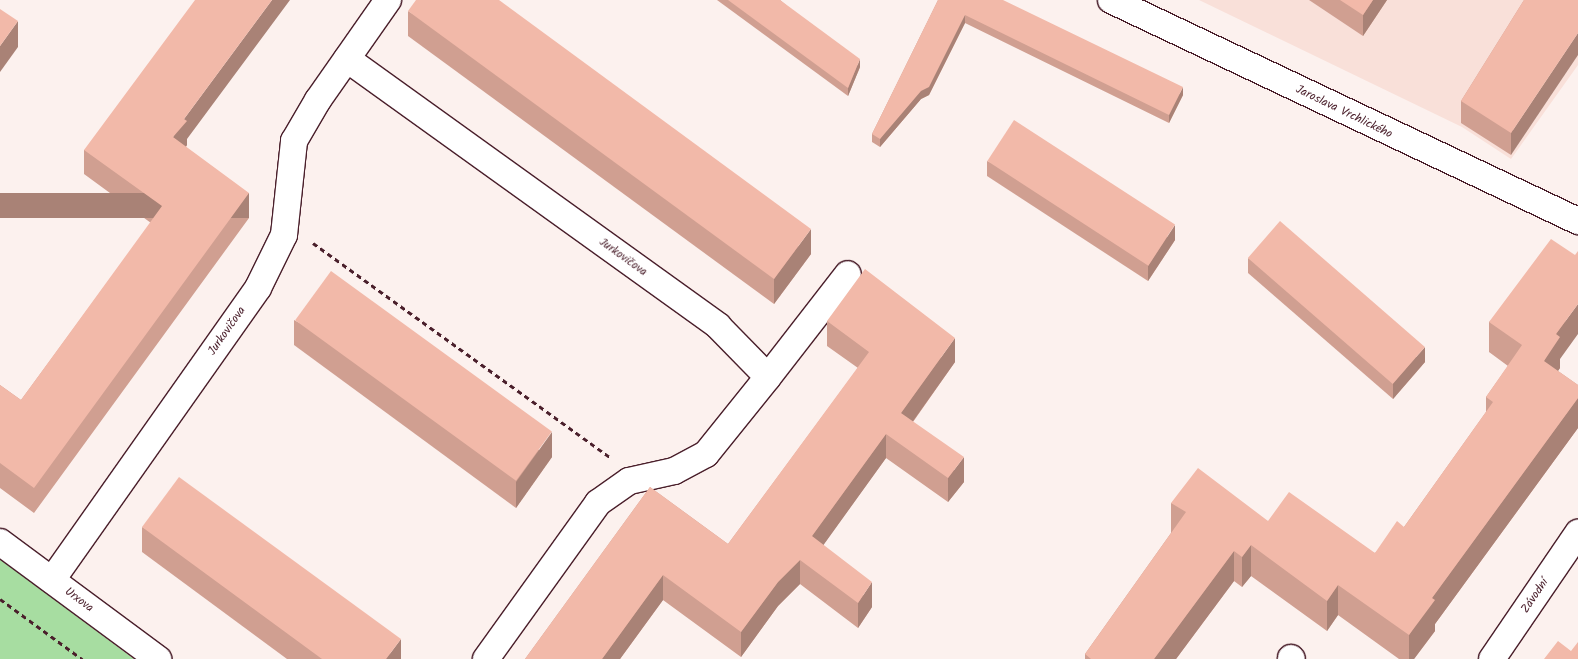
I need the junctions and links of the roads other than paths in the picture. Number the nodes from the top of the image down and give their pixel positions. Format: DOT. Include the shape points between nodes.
graph roads {
  1 [pos="388,0"];
  2 [pos="1111,0"];
  3 [pos="347,59"];
  4 [pos="1578,221"];
  5 [pos="848,274"];
  6 [pos="768,377"];
  7 [pos="1578,533"];
  8 [pos="0,542"];
  9 [pos="52,580"];
  10 [pos="158,659"];
  11 [pos="486,659"];
  12 [pos="1492,659"];
  1 -- 3 [label="street, Jurkovičova"];
  2 -- 4 [label="street, Jaroslava Vrchlického"];
  3 -- 6 [label="street, Jurkovičova" via="718,326"];
  3 -- 9 [label="street, Jurkovičova" via="294,141 284,235 258,288"];
  5 -- 6 [label="street"];
  6 -- 11 [label="street" via="706,454 674,471 629,481 598,503"];
  7 -- 12 [label="street, Závodní"];
  8 -- 9 [label="street, Urxova"];
  9 -- 10 [label="street, Urxova"];
}
